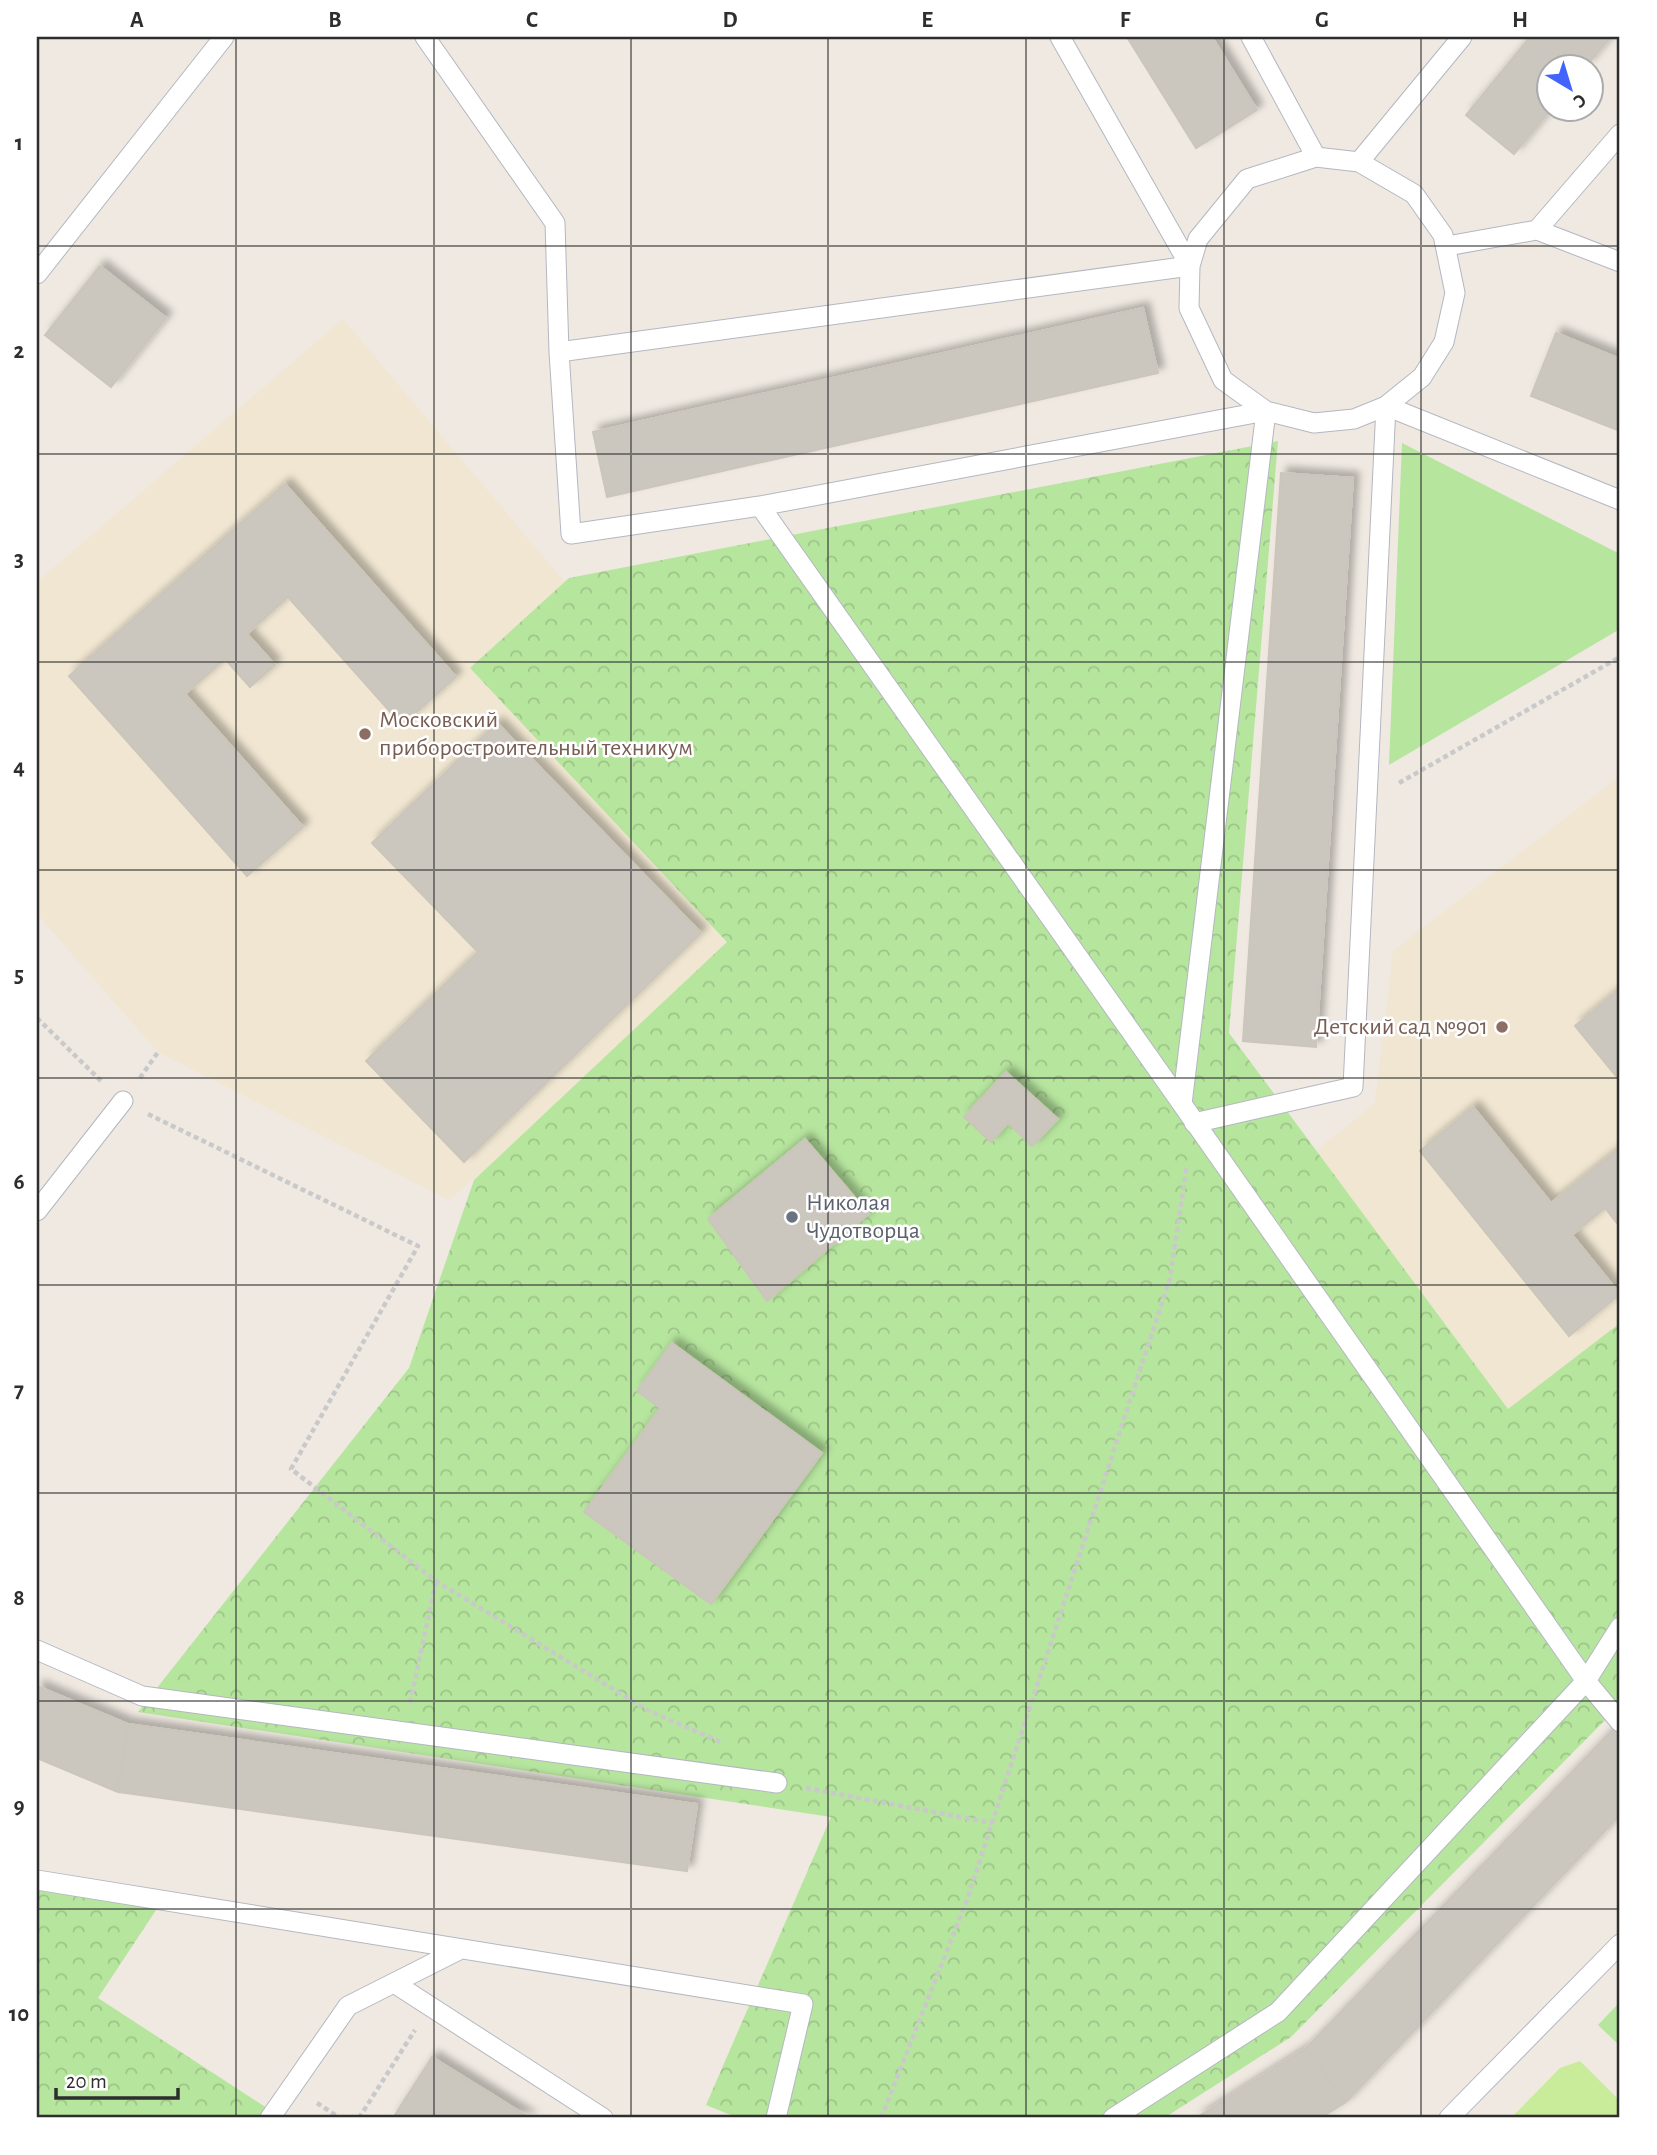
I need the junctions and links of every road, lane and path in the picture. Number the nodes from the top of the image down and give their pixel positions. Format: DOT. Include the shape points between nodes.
graph roads {
  1 [pos="224,37"];
  2 [pos="425,37"];
  3 [pos="1060,37"];
  4 [pos="1251,37"];
  5 [pos="1462,37"];
  6 [pos="1620,134"];
  7 [pos="1316,157"];
  8 [pos="1359,162"];
  9 [pos="1537,230"];
  10 [pos="1447,246"];
  11 [pos="1620,262"];
  12 [pos="1190,266"];
  13 [pos="37,274"];
  14 [pos="559,352"];
  15 [pos="1386,406"];
  16 [pos="1266,411"];
  17 [pos="1620,500"];
  18 [pos="760,506"];
  19 [pos="1620,657"];
  20 [pos="1366,802"];
  21 [pos="37,1018"];
  22 [pos="123,1101"];
  23 [pos="1182,1104"];
  24 [pos="1194,1123"];
  25 [pos="37,1211"];
  26 [pos="436,1581"];
  27 [pos="1620,1627"];
  28 [pos="37,1650"];
  29 [pos="1586,1681"];
  30 [pos="1620,1722"];
  31 [pos="404,1731"];
  32 [pos="730,1746"];
  33 [pos="777,1783"];
  34 [pos="992,1823"];
  35 [pos="37,1880"];
  36 [pos="1620,1944"];
  37 [pos="461,1949"];
  38 [pos="394,1983"];
  39 [pos="430,2006"];
  40 [pos="270,2118"];
  41 [pos="359,2118"];
  42 [pos="603,2118"];
  43 [pos="776,2118"];
  44 [pos="881,2118"];
  45 [pos="1114,2118"];
  46 [pos="1449,2118"];
  1 -- 13 [label="lane"];
  2 -- 14 [label="lane" via="555,223"];
  3 -- 12 [label="lane"];
  4 -- 7 [label="lane"];
  5 -- 8 [label="lane"];
  6 -- 9 [label="lane"];
  7 -- 8 [label="lane"];
  7 -- 12 [label="lane" via="1248,179 1198,239"];
  8 -- 10 [label="lane" via="1414,194"];
  9 -- 10 [label="lane"];
  9 -- 11 [label="lane"];
  10 -- 15 [label="lane" via="1455,293 1444,342 1422,377"];
  12 -- 14 [label="lane"];
  12 -- 16 [label="lane" via="1189,308 1223,380"];
  14 -- 18 [label="lane" via="571,534"];
  15 -- 16 [label="lane" via="1354,419 1314,423"];
  15 -- 17 [label="lane"];
  15 -- 20 [label="lane"];
  16 -- 18 [label="lane"];
  16 -- 23 [label="lane"];
  18 -- 23 [label="lane"];
  19 -- 20 [label="path"];
  20 -- 24 [label="lane" via="1353,1087"];
  21 -- 22 [label="path"];
  22 -- 25 [label="lane"];
  22 -- 26 [label="path" via="418,1246 291,1469"];
  23 -- 24 [label="lane"];
  24 -- 29 [label="lane"];
  24 -- 34 [label="path" via="1170,1278"];
  26 -- 31 [label="path"];
  26 -- 32 [label="path" via="649,1711"];
  27 -- 29 [label="lane"];
  28 -- 31 [label="lane" via="142,1696"];
  29 -- 30 [label="lane"];
  29 -- 45 [label="lane" via="1278,2012"];
  31 -- 33 [label="lane"];
  33 -- 34 [label="path"];
  34 -- 44 [label="path" via="967,1900"];
  35 -- 37 [label="lane"];
  36 -- 46 [label="lane"];
  37 -- 38 [label="lane"];
  37 -- 43 [label="lane" via="803,2004"];
  38 -- 39 [label="lane"];
  38 -- 40 [label="lane" via="348,2006"];
  39 -- 41 [label="path"];
  39 -- 42 [label="lane"];
}
